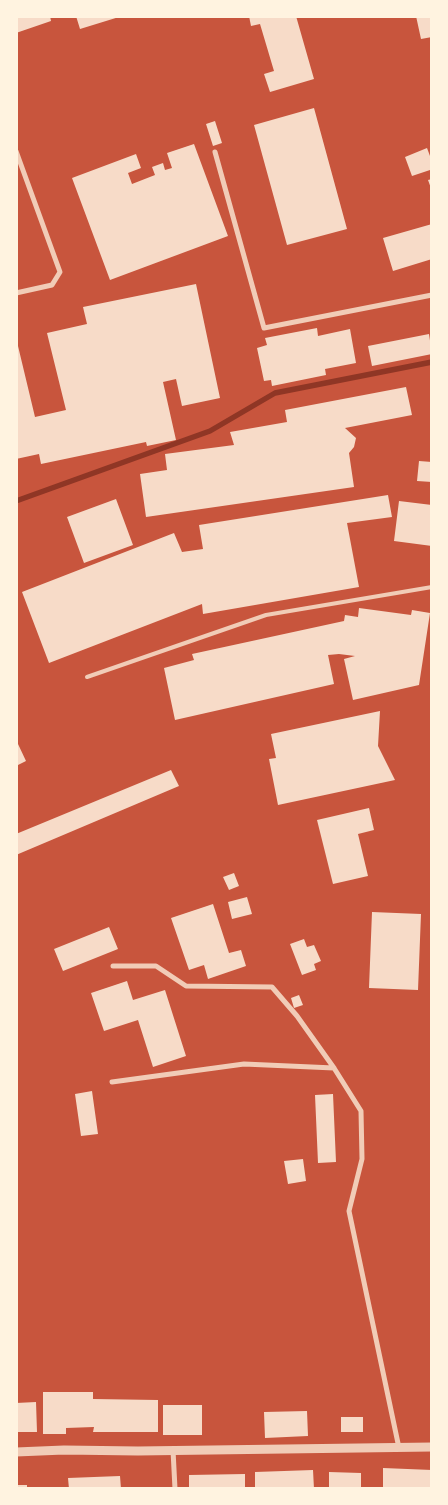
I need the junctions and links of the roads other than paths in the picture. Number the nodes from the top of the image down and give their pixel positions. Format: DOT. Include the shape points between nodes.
graph roads {
  1 [pos="16,151"];
  2 [pos="215,152"];
  3 [pos="16,293"];
  4 [pos="432,295"];
  5 [pos="432,587"];
  6 [pos="87,677"];
  7 [pos="113,966"];
  8 [pos="334,1068"];
  9 [pos="112,1082"];
  10 [pos="399,1448"];
  11 [pos="432,1448"];
  12 [pos="172,1450"];
  13 [pos="16,1452"];
  14 [pos="175,1489"];
  1 -- 3 [label="street" via="60,272 52,285"];
  2 -- 4 [label="street" via="264,328"];
  5 -- 6 [label="lane" via="266,615"];
  7 -- 8 [label="street" via="156,966 186,986 272,987"];
  8 -- 9 [label="street" via="244,1064"];
  8 -- 10 [label="street" via="361,1110 362,1159 349,1211"];
  10 -- 11 [label="street"];
  10 -- 12 [label="street"];
  12 -- 13 [label="street"];
  12 -- 14 [label="street"];
}
